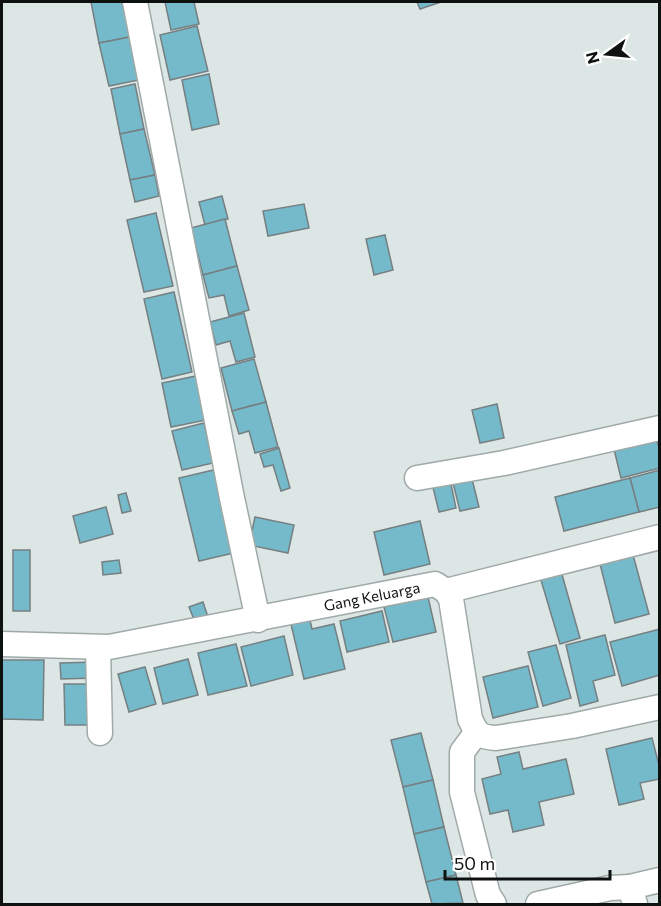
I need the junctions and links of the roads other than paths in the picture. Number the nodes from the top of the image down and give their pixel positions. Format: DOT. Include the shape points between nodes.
graph roads {
  1 [pos="135,2"];
  2 [pos="660,428"];
  3 [pos="417,478"];
  4 [pos="660,537"];
  5 [pos="446,591"];
  6 [pos="258,620"];
  7 [pos="2,644"];
  8 [pos="98,648"];
  9 [pos="660,707"];
  10 [pos="100,733"];
  11 [pos="476,733"];
  12 [pos="660,880"];
  13 [pos="632,896"];
  14 [pos="494,904"];
  15 [pos="538,904"];
  1 -- 6 [label="street"];
  2 -- 3 [label="street"];
  4 -- 5 [label="street"];
  5 -- 6 [label="street, Gang Keluarga" via="435,584"];
  5 -- 11 [label="street" via="451,599 470,719"];
  6 -- 8 [label="street, Gang Keluarga"];
  7 -- 8 [label="street, Gang Keluarga"];
  8 -- 10 [label="street"];
  9 -- 11 [label="street" via="496,738"];
  11 -- 14 [label="street" via="462,752 462,792 488,895"];
  12 -- 13 [label="street"];
  13 -- 15 [label="street" via="610,888"];
}
